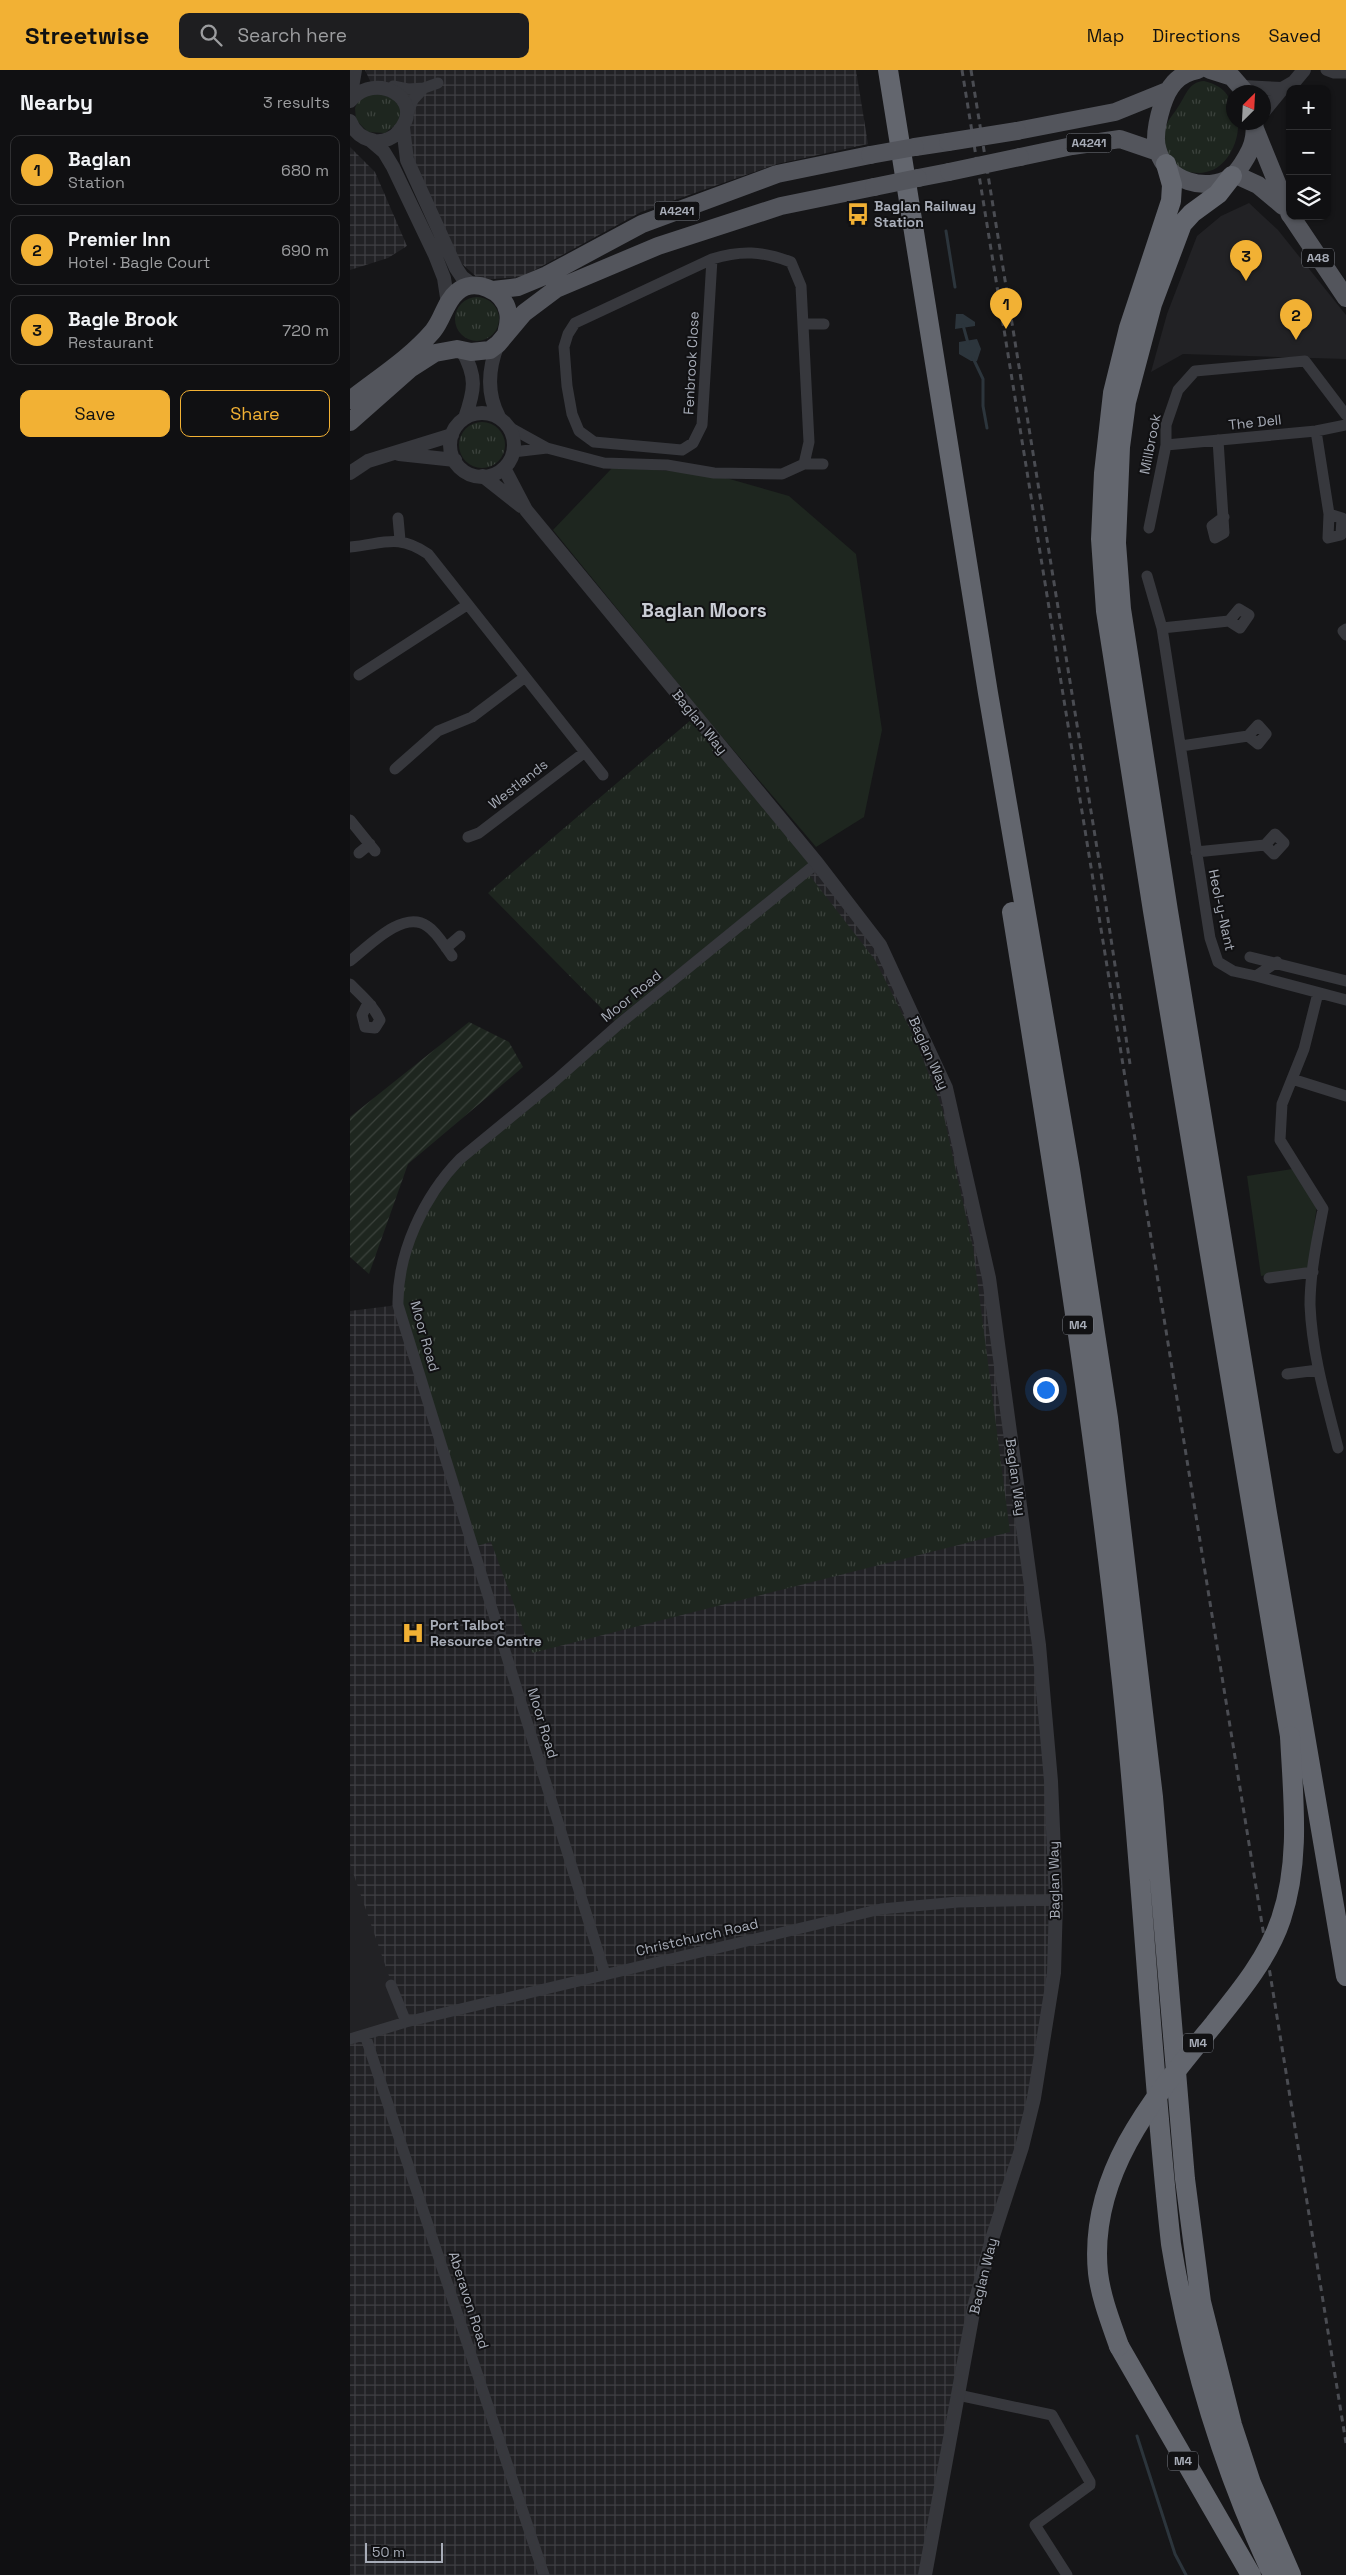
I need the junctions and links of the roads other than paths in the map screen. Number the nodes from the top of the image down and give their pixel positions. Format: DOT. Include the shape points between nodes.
graph roads {
  1 [pos="355,70"];
  2 [pos="874,70"];
  3 [pos="888,70"];
  4 [pos="1198,70"];
  5 [pos="1210,70"];
  6 [pos="1304,70"];
  7 [pos="1326,70"];
  8 [pos="1346,73"];
  9 [pos="1174,80"];
  10 [pos="385,82"];
  11 [pos="1236,82"];
  12 [pos="438,83"];
  13 [pos="424,88"];
  14 [pos="1282,89"];
  15 [pos="350,100"];
  16 [pos="1271,102"];
  17 [pos="350,121"];
  18 [pos="405,122"];
  19 [pos="1254,130"];
  20 [pos="1257,130"];
  21 [pos="360,136"];
  22 [pos="1162,158"];
  23 [pos="1233,175"];
  24 [pos="1286,206"];
  25 [pos="1286,211"];
  26 [pos="1293,220"];
  27 [pos="712,259"];
  28 [pos="474,285"];
  29 [pos="493,290"];
  30 [pos="1346,298"];
  31 [pos="448,304"];
  32 [pos="803,324"];
  33 [pos="824,324"];
  34 [pos="502,340"];
  35 [pos="462,350"];
  36 [pos="350,400"];
  37 [pos="1346,415"];
  38 [pos="465,418"];
  39 [pos="350,422"];
  40 [pos="504,422"];
  41 [pos="1346,425"];
  42 [pos="1316,431"];
  43 [pos="452,434"];
  44 [pos="1218,440"];
  45 [pos="1166,446"];
  46 [pos="546,448"];
  47 [pos="513,452"];
  48 [pos="393,454"];
  49 [pos="455,460"];
  50 [pos="804,464"];
  51 [pos="824,464"];
  52 [pos="504,468"];
  53 [pos="350,473"];
  54 [pos="483,476"];
  55 [pos="526,510"];
  56 [pos="1329,514"];
  57 [pos="1224,517"];
  58 [pos="398,518"];
  59 [pos="1149,528"];
  60 [pos="400,540"];
  61 [pos="350,547"];
  62 [pos="1147,576"];
  63 [pos="467,605"];
  64 [pos="1229,621"];
  65 [pos="1162,628"];
  66 [pos="1346,629"];
  67 [pos="1346,635"];
  68 [pos="359,675"];
  69 [pos="524,677"];
  70 [pos="1248,736"];
  71 [pos="1180,746"];
  72 [pos="585,752"];
  73 [pos="395,769"];
  74 [pos="603,775"];
  75 [pos="350,820"];
  76 [pos="468,837"];
  77 [pos="1264,845"];
  78 [pos="1196,852"];
  79 [pos="359,853"];
  80 [pos="818,863"];
  81 [pos="460,936"];
  82 [pos="1250,957"];
  83 [pos="350,961"];
  84 [pos="1277,962"];
  85 [pos="1256,976"];
  86 [pos="1346,981"];
  87 [pos="350,984"];
  88 [pos="1318,993"];
  89 [pos="1346,1000"];
  90 [pos="371,1005"];
  91 [pos="1292,1079"];
  92 [pos="1346,1096"];
  93 [pos="1313,1272"];
  94 [pos="1269,1278"];
  95 [pos="1318,1370"];
  96 [pos="1288,1374"];
  97 [pos="1338,1448"];
  98 [pos="1056,1900"];
  99 [pos="605,1974"];
  100 [pos="1346,1976"];
  101 [pos="391,1985"];
  102 [pos="406,2022"];
  103 [pos="364,2035"];
  104 [pos="350,2039"];
  105 [pos="958,2395"];
  106 [pos="544,2575"];
  107 [pos="925,2575"];
  108 [pos="1067,2575"];
  109 [pos="1251,2575"];
  110 [pos="1273,2575"];
  111 [pos="1291,2575"];
  1 -- 15 [label="street"];
  2 -- 110 [label="highway, M4" via="1090,1411 1134,1799 1171,2244 1181,2307 1213,2428 1235,2489"];
  3 -- 111 [label="highway, M4" via="1108,1418 1153,1797 1185,2179 1201,2302 1232,2424 1252,2483"];
  4 -- 9 [label="main road"];
  5 -- 11 [label="main road"];
  6 -- 14 [label="street" via="1294,82"];
  7 -- 8 [label="street"];
  9 -- 22 [label="main road" via="1156,134"];
  9 -- 29 [label="main road, A4241, bridge" via="1115,112 1057,125 870,154 777,174 642,224 518,287"];
  10 -- 13 [label="street" via="408,89"];
  10 -- 15 [label="street" via="363,85"];
  10 -- 18 [label="street" via="402,94 407,104"];
  11 -- 14 [label="street"];
  12 -- 13 [label="street"];
  13 -- 18 [label="street" via="413,100"];
  14 -- 16 [label="street"];
  17 -- 21 [label="street"];
  18 -- 21 [label="street" via="389,139"];
  18 -- 28 [label="street" via="407,160 456,268"];
  19 -- 23 [label="main road, A48" via="1248,153"];
  20 -- 24 [label="main road, A48"];
  21 -- 31 [label="street" via="384,152 393,167 444,278"];
  22 -- 23 [label="main road" via="1176,176 1186,182 1219,183"];
  22 -- 34 [label="main road, A4241, bridge" via="1120,139 781,206 658,246 556,289 538,300"];
  22 -- 109 [label="highway, M4, bridge" via="1172,185 1171,201 1129,328 1113,393 1101,530 1106,611 1290,1736 1294,1830 1292,1872 1281,1920 1262,1959 1228,2008 1156,2096 1131,2133 1112,2172 1102,2209 1098,2274 1118,2346"];
  23 -- 25 [label="main road, A48" via="1272,195"];
  23 -- 100 [label="highway" via="1218,194 1182,224 1152,304 1126,402 1120,447 1116,543 1121,609 1171,930"];
  26 -- 30 [label="main road, A48"];
  27 -- 27 [label="street, Fenbrook Close" via="575,323 564,347 567,386 579,431 594,442 682,450 693,443 702,425"];
  27 -- 32 [label="street, Fenbrook Close" via="735,252 773,255 790,262 801,286"];
  28 -- 29 [label="main road, A4241"];
  28 -- 31 [label="main road" via="456,292"];
  29 -- 34 [label="main road" via="508,310 510,322"];
  31 -- 36 [label="main road" via="442,320 432,332"];
  32 -- 33 [label="street"];
  32 -- 50 [label="street, Fenbrook Close" via="809,442"];
  34 -- 35 [label="main road, A4241" via="481,352"];
  34 -- 40 [label="street" via="492,360 489,390 491,403"];
  35 -- 38 [label="street" via="474,377"];
  35 -- 39 [label="main road, A4241" via="445,350 410,369"];
  37 -- 45 [label="street, Millbrook" via="1305,361 1195,371 1178,390 1166,425"];
  38 -- 40 [label="street" via="482,413"];
  38 -- 43 [label="street"];
  40 -- 46 [label="street"];
  40 -- 47 [label="street" via="514,443"];
  41 -- 42 [label="street, The Dell"];
  42 -- 44 [label="street, The Dell"];
  42 -- 56 [label="street"];
  43 -- 48 [label="street"];
  43 -- 49 [label="street" via="450,443"];
  44 -- 45 [label="street, The Dell"];
  44 -- 57 [label="street"];
  45 -- 59 [label="street, Millbrook"];
  46 -- 47 [label="street"];
  46 -- 50 [label="street" via="604,463 667,465 714,473 782,474"];
  47 -- 52 [label="street"];
  48 -- 49 [label="street"];
  48 -- 53 [label="street" via="368,461"];
  49 -- 54 [label="street" via="467,472"];
  50 -- 51 [label="street"];
  52 -- 54 [label="street"];
  52 -- 55 [label="street, Baglan Way"];
  54 -- 55 [label="street, Baglan Way"];
  55 -- 80 [label="street, Baglan Way"];
  58 -- 60 [label="street"];
  60 -- 61 [label="street"];
  60 -- 63 [label="street" via="428,554"];
  62 -- 65 [label="street, Heol-y-Nant"];
  63 -- 68 [label="street"];
  63 -- 69 [label="street"];
  64 -- 65 [label="street"];
  65 -- 71 [label="street, Heol-y-Nant"];
  66 -- 67 [label="street" via="1343,631"];
  69 -- 72 [label="street"];
  69 -- 73 [label="street" via="472,717 438,730"];
  70 -- 71 [label="street"];
  71 -- 78 [label="street, Heol-y-Nant"];
  72 -- 74 [label="street"];
  72 -- 76 [label="street, Westlands" via="479,834"];
  75 -- 79 [label="street" via="372,847"];
  77 -- 78 [label="street, Heol-y-Nant"];
  78 -- 85 [label="street, Heol-y-Nant" via="1210,938 1218,962 1233,971"];
  80 -- 98 [label="street, Baglan Way" via="880,945 946,1088 989,1278 1039,1645 1052,1781"];
  80 -- 99 [label="street, Moor Road" via="618,1025 460,1159 447,1172 426,1206 401,1265 398,1305"];
  81 -- 83 [label="street" via="449,952 427,925 399,923"];
  82 -- 84 [label="street, Heol-y-Nant"];
  84 -- 85 [label="street"];
  84 -- 86 [label="street, Heol-y-Nant"];
  85 -- 88 [label="street, Heol-y-Nant"];
  87 -- 90 [label="street"];
  88 -- 89 [label="street, Heol-y-Nant"];
  88 -- 91 [label="street" via="1304,1049"];
  91 -- 92 [label="street"];
  91 -- 93 [label="street" via="1282,1104 1280,1140 1323,1209"];
  93 -- 94 [label="street"];
  93 -- 95 [label="street" via="1310,1304"];
  95 -- 96 [label="street"];
  95 -- 97 [label="street"];
  98 -- 99 [label="street, Christchurch Road" via="958,1902 881,1910"];
  98 -- 105 [label="street, Baglan Way" via="1054,1973 1034,2098 978,2290"];
  99 -- 102 [label="street, Christchurch Road"];
  101 -- 102 [label="street"];
  102 -- 103 [label="street, Christchurch Road"];
  103 -- 104 [label="street, Christchurch Road"];
  103 -- 106 [label="street, Aberavon Road"];
  105 -- 107 [label="street, Baglan Way"];
  105 -- 108 [label="street" via="1052,2415 1090,2482 1035,2525"];
}
